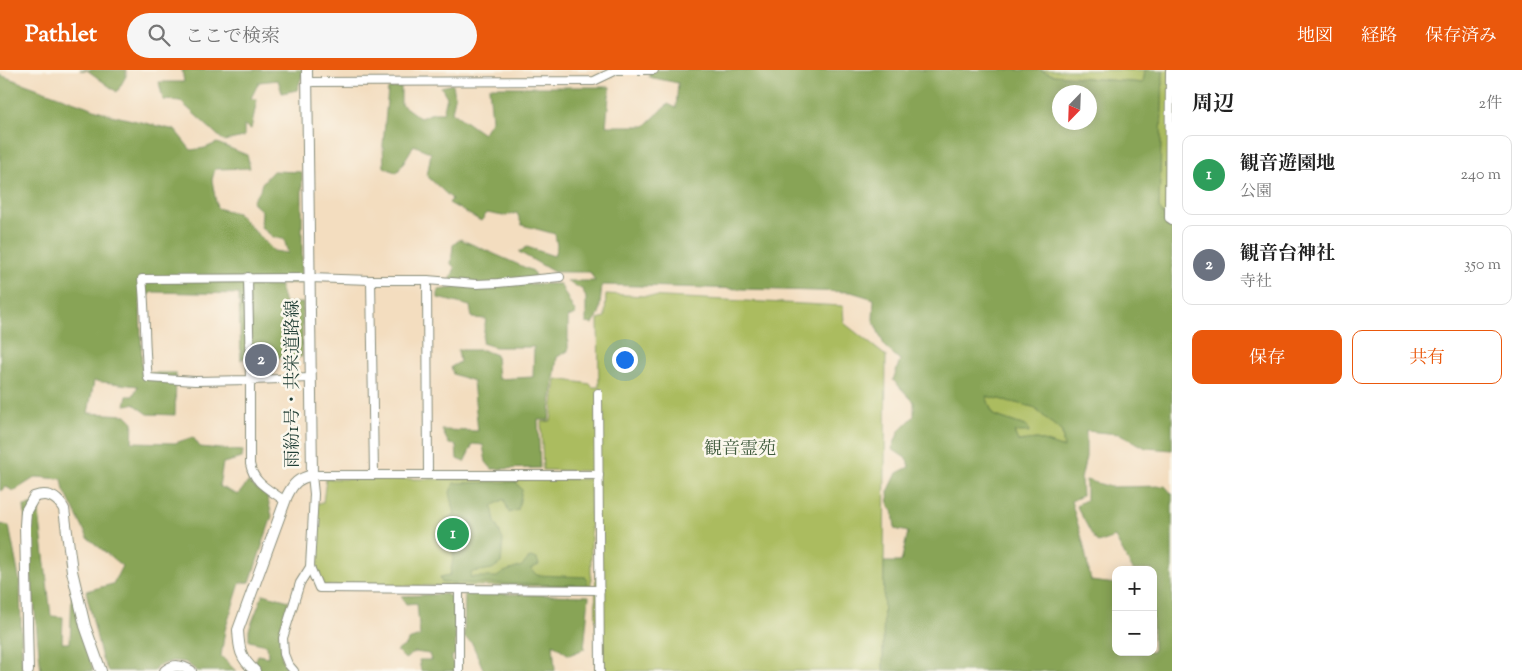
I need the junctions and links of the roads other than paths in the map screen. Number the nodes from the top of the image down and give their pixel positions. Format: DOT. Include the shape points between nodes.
graph roads {
  1 [pos="307,70"];
  2 [pos="654,70"];
  3 [pos="1170,70"];
  4 [pos="307,82"];
  5 [pos="1172,220"];
  6 [pos="248,277"];
  7 [pos="560,277"];
  8 [pos="310,278"];
  9 [pos="372,280"];
  10 [pos="428,280"];
  11 [pos="311,378"];
  12 [pos="250,380"];
  13 [pos="598,393"];
  14 [pos="312,475"];
  15 [pos="374,475"];
  16 [pos="428,475"];
  17 [pos="599,475"];
  18 [pos="285,500"];
  19 [pos="310,566"];
  20 [pos="459,589"];
  21 [pos="600,590"];
  22 [pos="28,671"];
  23 [pos="101,671"];
  24 [pos="165,671"];
  25 [pos="191,671"];
  26 [pos="255,671"];
  27 [pos="294,671"];
  28 [pos="459,671"];
  29 [pos="600,671"];
  1 -- 4 [label="street, 雨紛1号・共栄道路線"];
  2 -- 4 [label="street" via="617,70 594,81"];
  3 -- 5 [label="street" via="1169,218"];
  4 -- 8 [label="street, 雨紛1号・共栄道路線"];
  6 -- 8 [label="street"];
  6 -- 12 [label="street"];
  6 -- 12 [label="street" via="142,279 148,378"];
  7 -- 10 [label="street" via="476,284"];
  8 -- 9 [label="street"];
  8 -- 11 [label="street, 雨紛1号・共栄道路線"];
  9 -- 10 [label="street"];
  9 -- 15 [label="street"];
  10 -- 16 [label="street"];
  11 -- 12 [label="street"];
  11 -- 14 [label="street, 雨紛1号・共栄道路線"];
  12 -- 18 [label="street" via="252,474"];
  13 -- 17 [label="street"];
  14 -- 15 [label="street"];
  14 -- 18 [label="street, 雨紛1号・共栄道路線" via="293,485"];
  14 -- 19 [label="street"];
  15 -- 16 [label="street"];
  16 -- 17 [label="street"];
  17 -- 21 [label="street"];
  18 -- 26 [label="street, 雨紛1号・共栄道路線" via="238,630 242,656"];
  19 -- 20 [label="street" via="319,588"];
  19 -- 27 [label="street" via="300,583 283,638 284,654"];
  20 -- 21 [label="street"];
  20 -- 28 [label="street"];
  21 -- 29 [label="street"];
  22 -- 23 [label="street" via="24,525 26,511 34,497 42,494 59,500 64,509 72,571 85,626"];
  24 -- 25 [label="street" via="179,665"];
}
